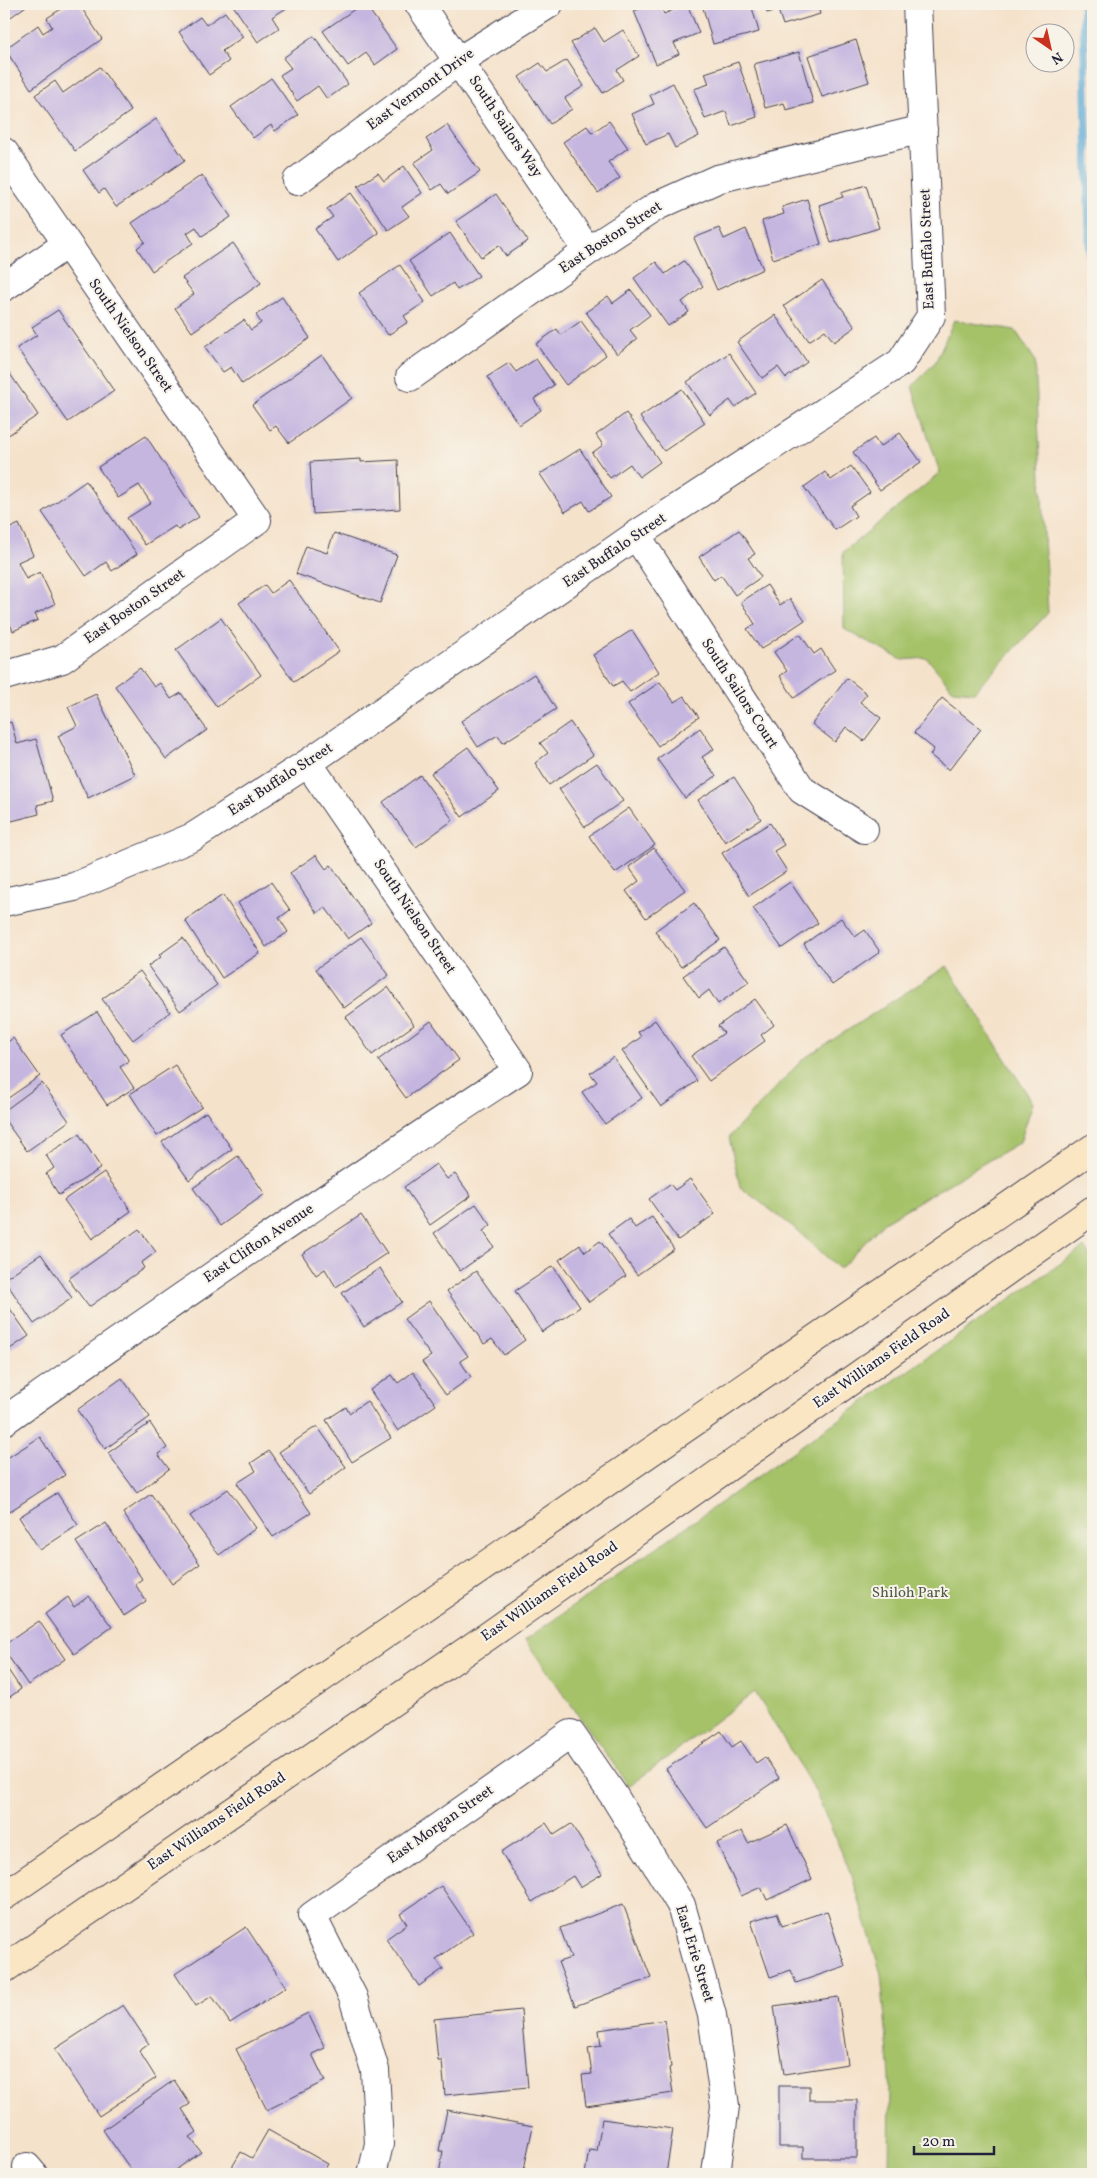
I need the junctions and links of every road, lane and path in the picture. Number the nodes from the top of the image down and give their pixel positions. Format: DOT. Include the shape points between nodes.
graph roads {
  1 [pos="419,4"];
  2 [pos="549,4"];
  3 [pos="917,4"];
  4 [pos="460,60"];
  5 [pos="923,129"];
  6 [pos="4,152"];
  7 [pos="297,181"];
  8 [pos="67,244"];
  9 [pos="588,251"];
  10 [pos="4,287"];
  11 [pos="410,377"];
  12 [pos="257,520"];
  13 [pos="636,535"];
  14 [pos="4,676"];
  15 [pos="308,763"];
  16 [pos="864,829"];
  17 [pos="4,902"];
  18 [pos="518,1071"];
  19 [pos="1093,1148"];
  20 [pos="1093,1210"];
  21 [pos="4,1421"];
  22 [pos="571,1734"];
  23 [pos="4,1896"];
  24 [pos="4,1969"];
  25 [pos="372,2174"];
  26 [pos="716,2174"];
  1 -- 4 [label="street, South Sailors Way"];
  2 -- 4 [label="street, East Vermont Drive"];
  3 -- 5 [label="street, East Buffalo Street"];
  4 -- 7 [label="street, East Vermont Drive"];
  4 -- 9 [label="street, South Sailors Way"];
  5 -- 9 [label="street, East Boston Street" via="717,179 657,206"];
  5 -- 13 [label="street, East Buffalo Street" via="931,316 901,362"];
  6 -- 8 [label="street, South Nielson Street"];
  8 -- 10 [label="street"];
  8 -- 12 [label="street, South Nielson Street"];
  9 -- 11 [label="street, East Boston Street"];
  12 -- 14 [label="street, East Boston Street" via="62,659"];
  13 -- 15 [label="street, East Buffalo Street"];
  13 -- 16 [label="street, South Sailors Court" via="802,790"];
  15 -- 17 [label="street, East Buffalo Street" via="193,837 74,887"];
  15 -- 18 [label="street, South Nielson Street"];
  18 -- 21 [label="street, East Clifton Avenue" via="130,1332"];
  19 -- 23 [label="main road"];
  20 -- 24 [label="main road, East Williams Field Road" via="499,1628"];
  22 -- 25 [label="street, East Morgan Street" via="312,1916 353,1997 375,2070 379,2144"];
  22 -- 26 [label="street, East Erie Street" via="614,1796 681,1905 712,2015 725,2106"];
}
